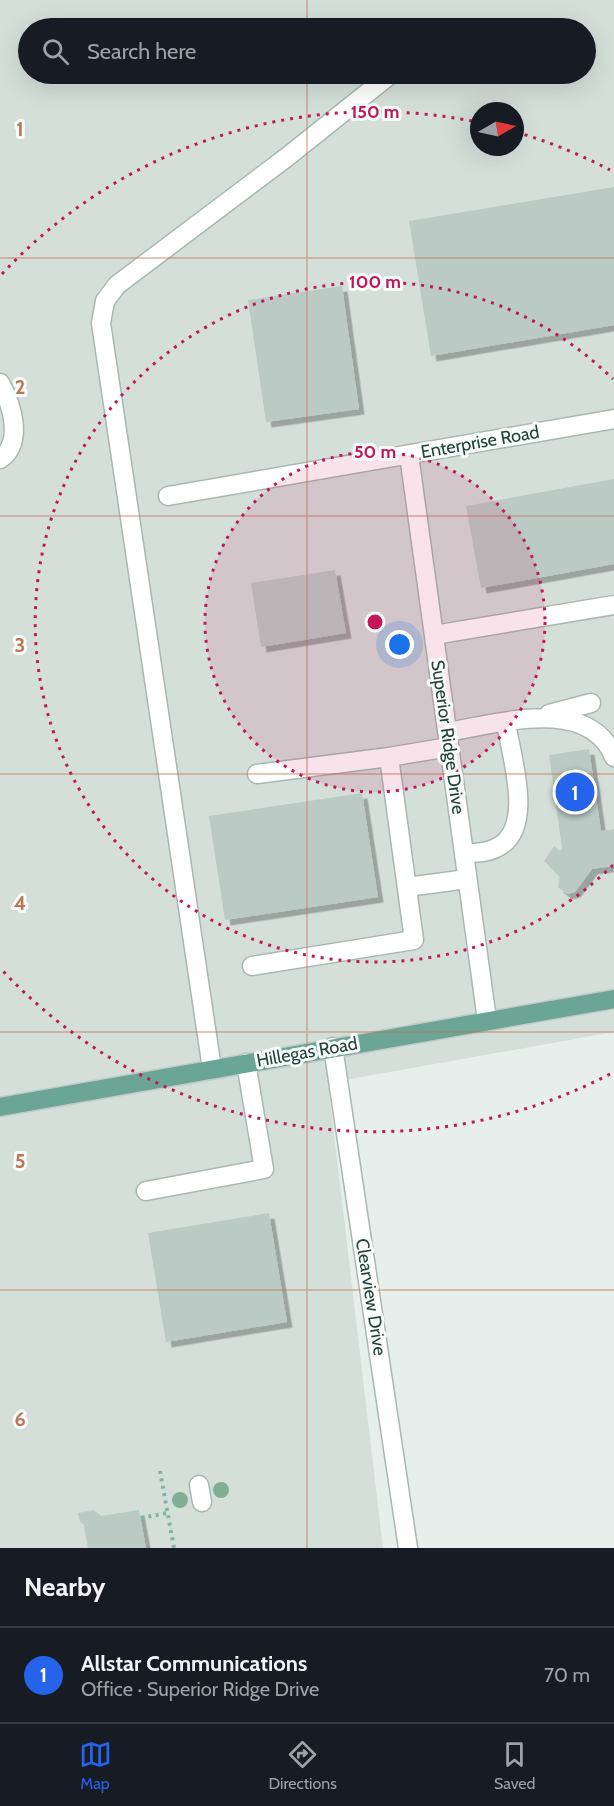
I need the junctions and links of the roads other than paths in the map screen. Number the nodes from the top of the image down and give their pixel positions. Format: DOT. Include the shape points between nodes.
graph roads {
  1 [pos="378,84"];
  2 [pos="0,383"];
  3 [pos="614,420"];
  4 [pos="409,455"];
  5 [pos="0,459"];
  6 [pos="168,496"];
  7 [pos="614,606"];
  8 [pos="434,635"];
  9 [pos="591,703"];
  10 [pos="530,719"];
  11 [pos="506,723"];
  12 [pos="448,740"];
  13 [pos="389,757"];
  14 [pos="614,757"];
  15 [pos="258,774"];
  16 [pos="464,854"];
  17 [pos="467,879"];
  18 [pos="407,887"];
  19 [pos="252,966"];
  20 [pos="614,999"];
  21 [pos="487,1020"];
  22 [pos="333,1047"];
  23 [pos="246,1063"];
  24 [pos="212,1070"];
  25 [pos="0,1107"];
  26 [pos="146,1191"];
  27 [pos="408,1548"];
  1 -- 24 [label="street" via="117,285 105,301 101,323"];
  2 -- 5 [label="street" via="15,439"];
  3 -- 4 [label="street, Enterprise Road"];
  4 -- 6 [label="street, Enterprise Road"];
  4 -- 8 [label="street, Superior Ridge Drive"];
  7 -- 8 [label="street"];
  8 -- 12 [label="street, Superior Ridge Drive"];
  9 -- 10 [label="street"];
  10 -- 11 [label="street"];
  10 -- 14 [label="street" via="554,718 586,727 608,744"];
  11 -- 12 [label="street"];
  11 -- 16 [label="street" via="520,817 504,844 487,852"];
  12 -- 13 [label="street"];
  12 -- 16 [label="street, Superior Ridge Drive"];
  13 -- 15 [label="street"];
  13 -- 18 [label="street"];
  16 -- 17 [label="street, Superior Ridge Drive"];
  17 -- 18 [label="street"];
  17 -- 21 [label="street, Superior Ridge Drive"];
  18 -- 19 [label="street" via="414,940"];
  20 -- 21 [label="main road, Hillegas Road"];
  21 -- 22 [label="main road, Hillegas Road"];
  22 -- 23 [label="main road, Hillegas Road"];
  22 -- 27 [label="street, Clearview Drive"];
  23 -- 24 [label="main road, Hillegas Road"];
  23 -- 26 [label="street" via="264,1169"];
  24 -- 25 [label="main road, Hillegas Road"];
}
